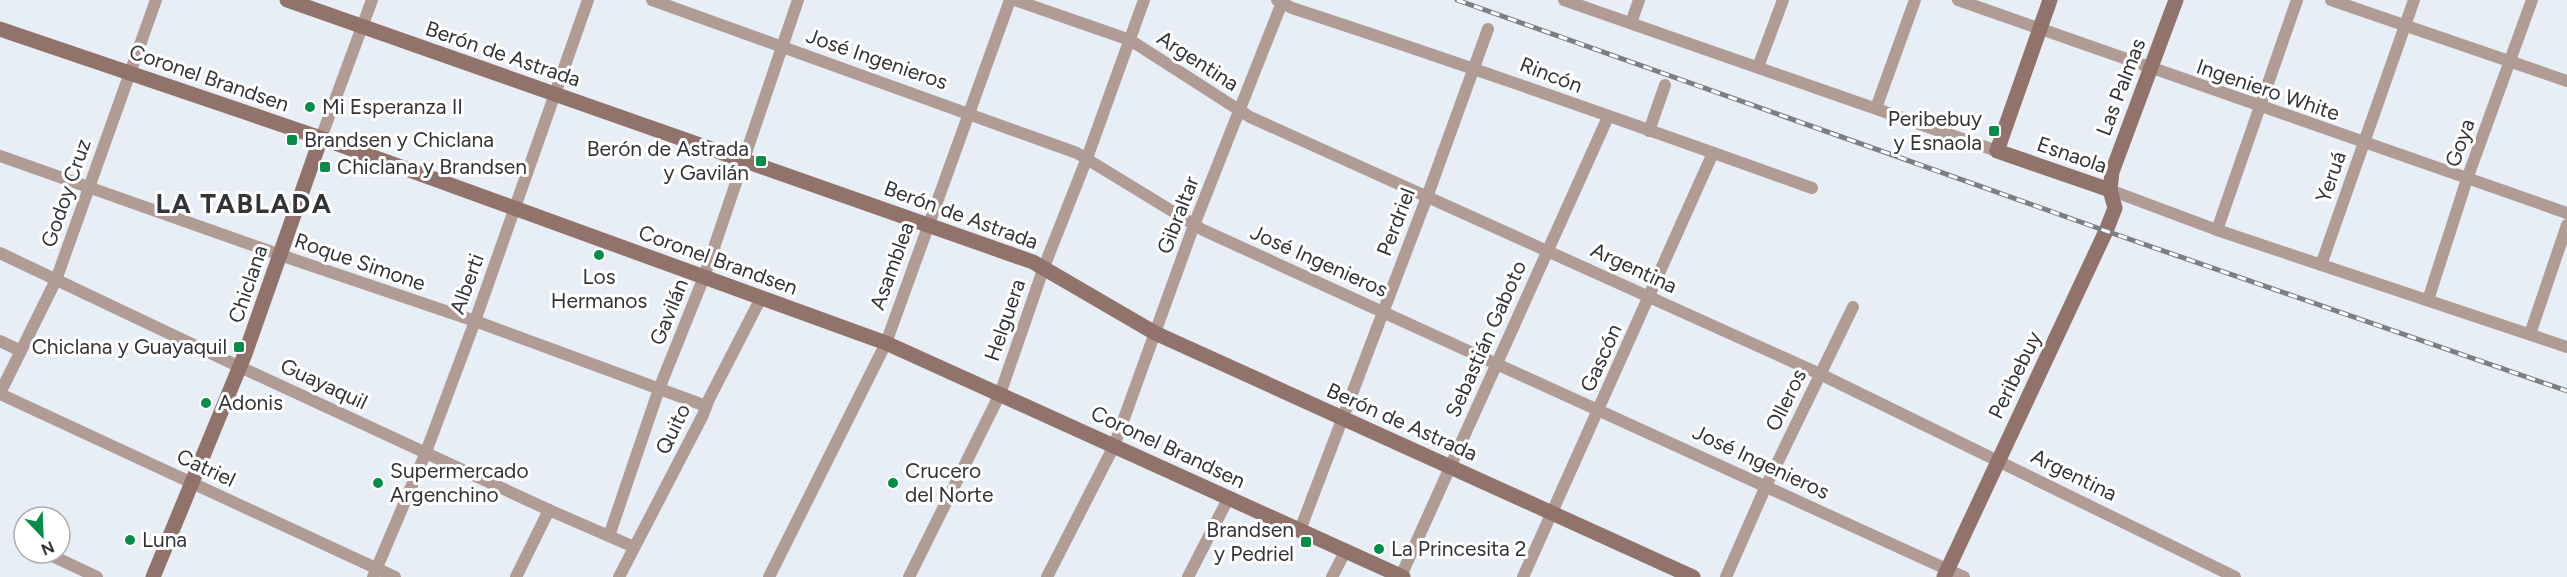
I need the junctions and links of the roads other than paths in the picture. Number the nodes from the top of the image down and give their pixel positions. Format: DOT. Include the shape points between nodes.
graph roads {
  1 [pos="156,0"];
  2 [pos="287,0"];
  3 [pos="372,0"];
  4 [pos="588,0"];
  5 [pos="652,0"];
  6 [pos="798,0"];
  7 [pos="1010,0"];
  8 [pos="1015,0"];
  9 [pos="1144,0"];
  10 [pos="1564,0"];
  11 [pos="1639,0"];
  12 [pos="1783,0"];
  13 [pos="1915,0"];
  14 [pos="1958,0"];
  15 [pos="2050,0"];
  16 [pos="2176,0"];
  17 [pos="2297,0"];
  18 [pos="2331,0"];
  19 [pos="2414,0"];
  20 [pos="2532,0"];
  21 [pos="1281,1"];
  22 [pos="1630,23"];
  23 [pos="362,26"];
  24 [pos="2405,26"];
  25 [pos="0,29"];
  26 [pos="1488,29"];
  27 [pos="2039,29"];
  28 [pos="1130,40"];
  29 [pos="781,46"];
  30 [pos="2510,62"];
  31 [pos="1474,67"];
  32 [pos="1758,68"];
  33 [pos="2151,69"];
  34 [pos="130,73"];
  35 [pos="2567,81"];
  36 [pos="1665,85"];
  37 [pos="555,95"];
  38 [pos="1876,108"];
  39 [pos="2260,108"];
  40 [pos="1241,111"];
  41 [pos="969,112"];
  42 [pos="1608,117"];
  43 [pos="1649,131"];
  44 [pos="321,138"];
  45 [pos="2363,143"];
  46 [pos="1997,152"];
  47 [pos="1713,153"];
  48 [pos="0,156"];
  49 [pos="1087,158"];
  50 [pos="743,160"];
  51 [pos="2467,179"];
  52 [pos="88,187"];
  53 [pos="1812,188"];
  54 [pos="2110,190"];
  55 [pos="1427,197"];
  56 [pos="514,209"];
  57 [pos="2567,213"];
  58 [pos="1194,225"];
  59 [pos="2567,225"];
  60 [pos="927,226"];
  61 [pos="2217,230"];
  62 [pos="1547,250"];
  63 [pos="0,253"];
  64 [pos="280,255"];
  65 [pos="2321,265"];
  66 [pos="1044,267"];
  67 [pos="704,277"];
  68 [pos="56,280"];
  69 [pos="1650,297"];
  70 [pos="761,298"];
  71 [pos="2428,300"];
  72 [pos="1853,307"];
  73 [pos="1382,310"];
  74 [pos="475,321"];
  75 [pos="1155,333"];
  76 [pos="2530,334"];
  77 [pos="0,341"];
  78 [pos="886,343"];
  79 [pos="2567,347"];
  80 [pos="19,351"];
  81 [pos="1497,365"];
  82 [pos="240,367"];
  83 [pos="1820,374"];
  84 [pos="659,389"];
  85 [pos="0,394"];
  86 [pos="1000,394"];
  87 [pos="706,406"];
  88 [pos="1599,409"];
  89 [pos="1342,418"];
  90 [pos="1114,446"];
  91 [pos="426,452"];
  92 [pos="1998,459"];
  93 [pos="1450,466"];
  94 [pos="191,483"];
  95 [pos="1766,486"];
  96 [pos="1228,498"];
  97 [pos="549,510"];
  98 [pos="1552,512"];
  99 [pos="1300,530"];
  100 [pos="609,536"];
  101 [pos="634,547"];
  102 [pos="1346,552"];
  103 [pos="72,565"];
  104 [pos="375,573"];
  105 [pos="1946,573"];
  106 [pos="2215,573"];
  107 [pos="97,577"];
  108 [pos="153,577"];
  109 [pos="395,577"];
  110 [pos="516,577"];
  111 [pos="619,577"];
  112 [pos="769,577"];
  113 [pos="909,577"];
  114 [pos="1047,577"];
  115 [pos="1188,577"];
  116 [pos="1332,577"];
  117 [pos="1402,577"];
  118 [pos="1523,577"];
  119 [pos="1693,577"];
  120 [pos="1726,577"];
  121 [pos="1964,577"];
  122 [pos="2235,577"];
  1 -- 34 [label="street, Godoy Cruz"];
  2 -- 23 [label="street, Berón de Astrada"];
  3 -- 23 [label="street, Chiclana"];
  4 -- 37 [label="street, Alberti"];
  5 -- 29 [label="street, José Ingenieros"];
  6 -- 29 [label="street, Gavilán"];
  7 -- 41 [label="street, Asamblea"];
  8 -- 28 [label="street, Argentina"];
  9 -- 28 [label="street, Helguera"];
  10 -- 22 [label="street, Esnaola"];
  11 -- 22 [label="street"];
  12 -- 32 [label="street"];
  13 -- 38 [label="street"];
  14 -- 27 [label="street, Ingeniero White"];
  15 -- 27 [label="street"];
  16 -- 33 [label="street, Las Palmas"];
  17 -- 39 [label="street"];
  18 -- 24 [label="street"];
  19 -- 24 [label="street, Yeruá"];
  20 -- 30 [label="street, Goya"];
  21 -- 31 [label="street, Rincón"];
  21 -- 40 [label="street, Gibraltar"];
  22 -- 32 [label="street, Esnaola"];
  23 -- 37 [label="street, Berón de Astrada"];
  23 -- 44 [label="street, Chiclana"];
  24 -- 30 [label="street"];
  24 -- 45 [label="street, Yeruá"];
  25 -- 34 [label="street, Coronel Brandsen"];
  26 -- 31 [label="street, Perdriel"];
  27 -- 33 [label="street, Ingeniero White"];
  27 -- 46 [label="street"];
  28 -- 40 [label="street, Argentina"];
  28 -- 49 [label="street, Helguera"];
  29 -- 41 [label="street, José Ingenieros"];
  29 -- 50 [label="street, Gavilán"];
  30 -- 35 [label="street"];
  30 -- 51 [label="street, Goya"];
  31 -- 42 [label="street, Rincón"];
  31 -- 55 [label="street, Perdriel"];
  32 -- 38 [label="street, Esnaola"];
  33 -- 39 [label="street, Ingeniero White"];
  33 -- 54 [label="street, Las Palmas" via="2112,172"];
  34 -- 44 [label="street, Coronel Brandsen"];
  34 -- 52 [label="street, Godoy Cruz"];
  36 -- 43 [label="street"];
  37 -- 50 [label="street, Berón de Astrada"];
  37 -- 56 [label="street, Alberti"];
  38 -- 46 [label="street, Esnaola"];
  39 -- 45 [label="street, Ingeniero White"];
  39 -- 61 [label="street"];
  40 -- 55 [label="street, Argentina"];
  40 -- 58 [label="street, Gibraltar"];
  41 -- 49 [label="street, José Ingenieros"];
  41 -- 60 [label="street, Asamblea"];
  42 -- 43 [label="street, Rincón"];
  42 -- 62 [label="street, Sebastián Gaboto"];
  43 -- 47 [label="street, Rincón"];
  44 -- 56 [label="street, Coronel Brandsen"];
  44 -- 64 [label="street, Chiclana"];
  45 -- 51 [label="street, Ingeniero White"];
  45 -- 65 [label="street, Yeruá"];
  46 -- 54 [label="street, Esnaola"];
  47 -- 53 [label="street, Rincón"];
  47 -- 69 [label="street, Gascón"];
  48 -- 52 [label="street, Roque Simone"];
  49 -- 58 [label="street, José Ingenieros"];
  49 -- 66 [label="street, Helguera"];
  50 -- 60 [label="street, Berón de Astrada"];
  50 -- 67 [label="street, Gavilán"];
  51 -- 57 [label="street, Ingeniero White"];
  51 -- 71 [label="street, Goya"];
  52 -- 64 [label="street, Roque Simone"];
  52 -- 68 [label="street, Godoy Cruz"];
  54 -- 61 [label="street, Esnaola"];
  54 -- 92 [label="street, Peribebuy" via="2115,208 2106,231"];
  55 -- 62 [label="street, Argentina"];
  55 -- 73 [label="street, Perdriel"];
  56 -- 67 [label="street, Coronel Brandsen"];
  56 -- 74 [label="street, Alberti"];
  58 -- 73 [label="street, José Ingenieros"];
  58 -- 75 [label="street, Gibraltar"];
  59 -- 76 [label="street"];
  60 -- 66 [label="street, Berón de Astrada"];
  60 -- 78 [label="street, Asamblea"];
  61 -- 65 [label="street, Esnaola"];
  62 -- 69 [label="street, Argentina"];
  62 -- 81 [label="street, Sebastián Gaboto"];
  63 -- 68 [label="street, Guayaquil"];
  64 -- 74 [label="street, Roque Simone"];
  64 -- 82 [label="street, Chiclana"];
  65 -- 71 [label="street, Esnaola"];
  66 -- 75 [label="street, Berón de Astrada"];
  66 -- 86 [label="street, Helguera"];
  67 -- 70 [label="street, Coronel Brandsen"];
  67 -- 84 [label="street, Gavilán"];
  68 -- 80 [label="street, Godoy Cruz"];
  68 -- 82 [label="street, Guayaquil"];
  69 -- 83 [label="street, Argentina"];
  69 -- 88 [label="street, Gascón"];
  70 -- 78 [label="street, Coronel Brandsen"];
  70 -- 87 [label="street, Quito"];
  71 -- 76 [label="street, Esnaola"];
  72 -- 83 [label="street, Olleros"];
  73 -- 81 [label="street, José Ingenieros"];
  73 -- 89 [label="street, Perdriel"];
  74 -- 84 [label="street, Roque Simone"];
  74 -- 91 [label="street, Alberti"];
  75 -- 89 [label="street, Berón de Astrada"];
  75 -- 90 [label="street, Gibraltar"];
  76 -- 79 [label="street, Esnaola"];
  77 -- 80 [label="street"];
  78 -- 86 [label="street, Coronel Brandsen"];
  78 -- 112 [label="street, Asamblea"];
  80 -- 85 [label="street, Godoy Cruz"];
  81 -- 88 [label="street, José Ingenieros"];
  81 -- 93 [label="street, Sebastián Gaboto"];
  82 -- 91 [label="street, Guayaquil"];
  82 -- 94 [label="street, Chiclana"];
  83 -- 92 [label="street, Argentina"];
  83 -- 95 [label="street, Olleros"];
  84 -- 87 [label="street, Roque Simone"];
  84 -- 100 [label="street, Gavilán"];
  85 -- 94 [label="street, Catriel"];
  86 -- 90 [label="street, Coronel Brandsen"];
  86 -- 113 [label="street, Helguera"];
  87 -- 101 [label="street, Quito"];
  88 -- 95 [label="street, José Ingenieros"];
  88 -- 98 [label="street, Gascón"];
  89 -- 93 [label="street, Berón de Astrada"];
  89 -- 99 [label="street, Perdriel"];
  90 -- 96 [label="street, Coronel Brandsen"];
  90 -- 114 [label="street, Gibraltar"];
  91 -- 97 [label="street, Guayaquil"];
  91 -- 104 [label="street, Alberti"];
  92 -- 105 [label="street, Peribebuy"];
  92 -- 106 [label="street, Argentina"];
  93 -- 98 [label="street, Berón de Astrada"];
  93 -- 117 [label="street, Sebastián Gaboto"];
  94 -- 104 [label="street, Catriel"];
  94 -- 108 [label="street, Chiclana"];
  95 -- 105 [label="street, José Ingenieros"];
  95 -- 120 [label="street, Olleros"];
  96 -- 99 [label="street, Coronel Brandsen"];
  96 -- 115 [label="street"];
  97 -- 100 [label="street, Guayaquil"];
  97 -- 110 [label="street"];
  98 -- 118 [label="street, Gascón"];
  98 -- 119 [label="street, Berón de Astrada"];
  99 -- 102 [label="street, Coronel Brandsen"];
  100 -- 101 [label="street, Guayaquil"];
  101 -- 111 [label="street, Quito"];
  102 -- 116 [label="street"];
  102 -- 117 [label="street, Coronel Brandsen"];
  103 -- 107 [label="street"];
  104 -- 109 [label="street, Catriel"];
  105 -- 121 [label="street, José Ingenieros"];
  106 -- 122 [label="street, Argentina"];
}
